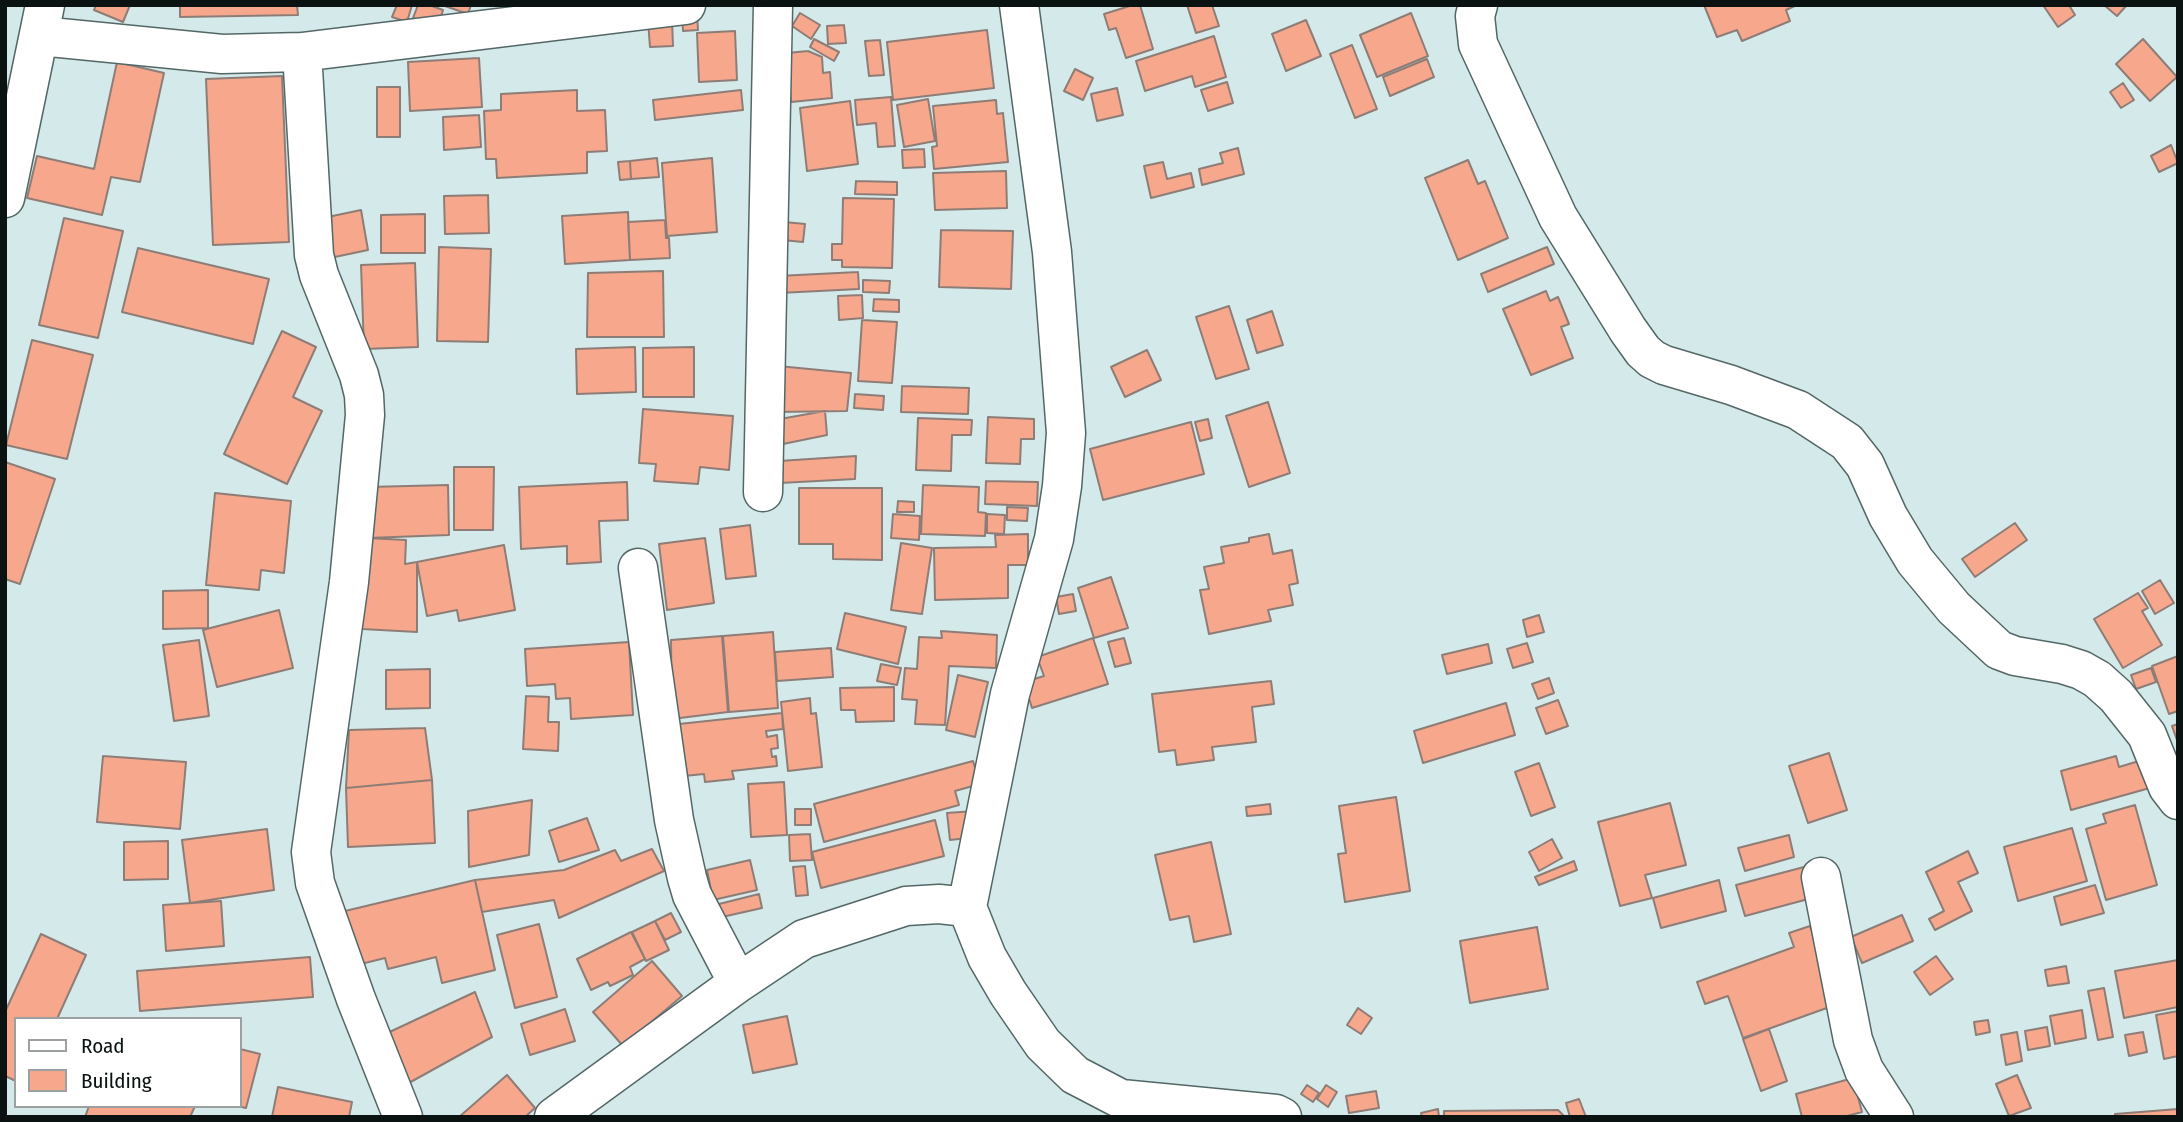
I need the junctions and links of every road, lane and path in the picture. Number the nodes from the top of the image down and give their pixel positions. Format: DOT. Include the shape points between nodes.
graph roads {
  1 [pos="686,5"];
  2 [pos="773,5"];
  3 [pos="1019,5"];
  4 [pos="1478,5"];
  5 [pos="43,21"];
  6 [pos="302,52"];
  7 [pos="5,198"];
  8 [pos="762,492"];
  9 [pos="638,568"];
  10 [pos="2178,800"];
  11 [pos="1821,877"];
  12 [pos="967,907"];
  13 [pos="737,983"];
  14 [pos="403,1117"];
  15 [pos="554,1117"];
  16 [pos="1282,1117"];
  17 [pos="1895,1117"];
  1 -- 6 [label="street"];
  2 -- 8 [label="street"];
  3 -- 12 [label="street" via="1052,252 1066,432 1054,539 1010,694"];
  4 -- 10 [label="street" via="1478,44 1558,217 1643,351 1664,365 1798,410 1847,442 1865,465 1915,561 1954,608 1999,650 2062,664 2097,679 2147,735"];
  5 -- 6 [label="street" via="222,54"];
  5 -- 7 [label="street"];
  6 -- 14 [label="street" via="314,255 359,375 365,415 349,582 311,852 328,922"];
  9 -- 13 [label="street" via="674,820 687,878"];
  11 -- 17 [label="street" via="1853,1040 1864,1070"];
  12 -- 13 [label="street" via="906,906 848,923 804,939"];
  12 -- 16 [label="street" via="1008,993 1043,1044 1075,1075 1121,1099"];
  13 -- 15 [label="street"];
}
